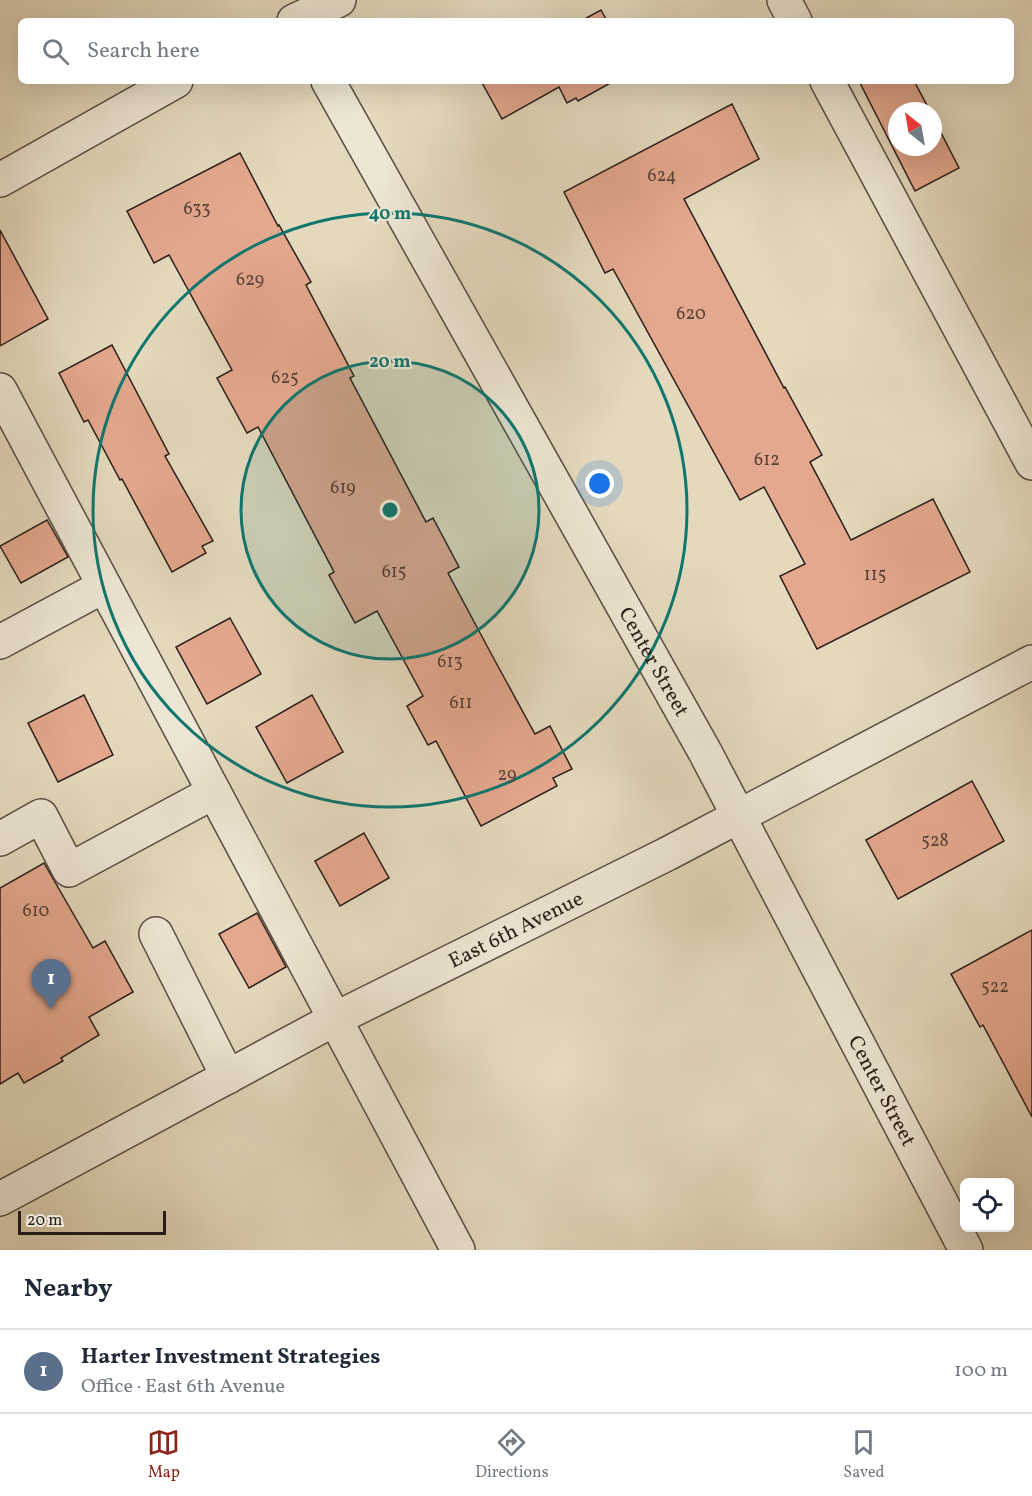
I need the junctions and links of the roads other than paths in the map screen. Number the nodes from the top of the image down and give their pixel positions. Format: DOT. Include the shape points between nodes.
graph roads {
  1 [pos="284,0"];
  2 [pos="339,0"];
  3 [pos="784,0"];
  4 [pos="293,18"];
  5 [pos="300,18"];
  6 [pos="793,18"];
  7 [pos="171,84"];
  8 [pos="330,84"];
  9 [pos="829,84"];
  10 [pos="0,180"];
  11 [pos="0,390"];
  12 [pos="1032,463"];
  13 [pos="104,586"];
  14 [pos="0,642"];
  15 [pos="1032,662"];
  16 [pos="214,792"];
  17 [pos="738,816"];
  18 [pos="0,839"];
  19 [pos="156,934"];
  20 [pos="335,1019"];
  21 [pos="228,1077"];
  22 [pos="0,1199"];
  23 [pos="458,1250"];
  24 [pos="966,1250"];
  1 -- 4 [label="street"];
  2 -- 5 [label="street"];
  3 -- 6 [label="street"];
  7 -- 10 [label="street"];
  8 -- 17 [label="street, Center Street"];
  9 -- 12 [label="street"];
  11 -- 13 [label="street"];
  13 -- 14 [label="street"];
  13 -- 16 [label="street"];
  15 -- 17 [label="street, East 6th Avenue"];
  16 -- 18 [label="street" via="69,870 41,816"];
  16 -- 20 [label="street"];
  17 -- 20 [label="street, East 6th Avenue"];
  17 -- 24 [label="street, Center Street"];
  19 -- 21 [label="street"];
  20 -- 21 [label="street, East 6th Avenue"];
  20 -- 23 [label="street"];
  21 -- 22 [label="street, East 6th Avenue"];
}
